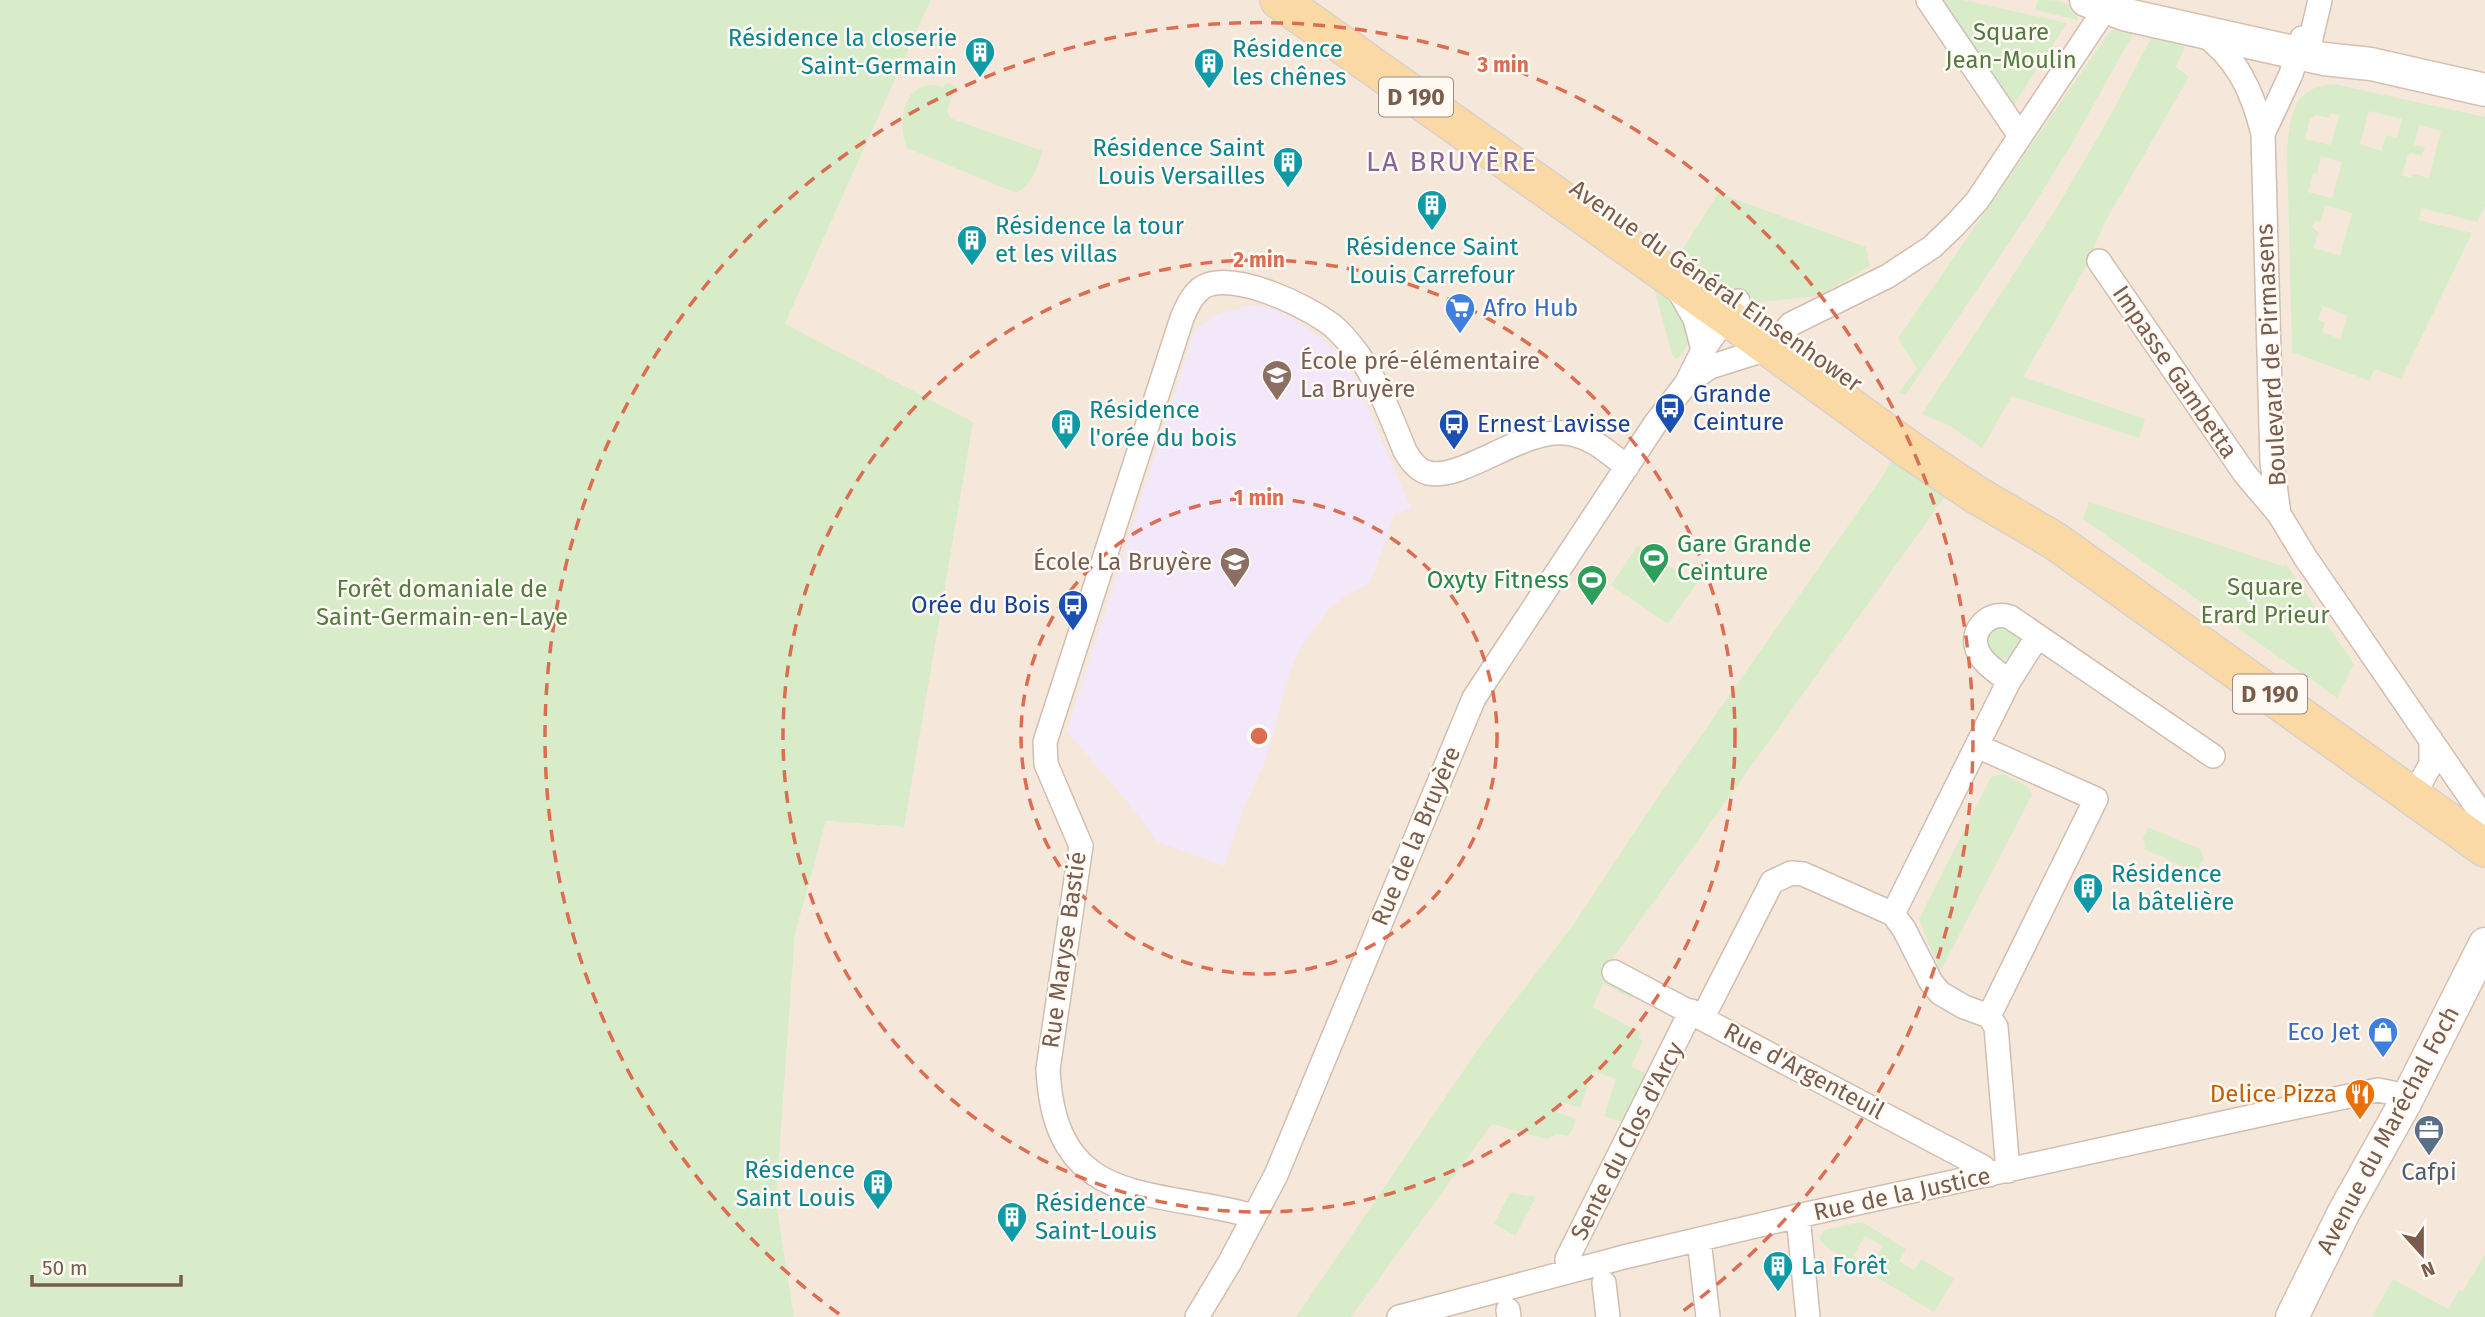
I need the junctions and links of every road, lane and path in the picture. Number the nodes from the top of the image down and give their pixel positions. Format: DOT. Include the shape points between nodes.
graph roads {
  1 [pos="1279,0"];
  2 [pos="1310,0"];
  3 [pos="1928,0"];
  4 [pos="2320,0"];
  5 [pos="2110,2"];
  6 [pos="2198,31"];
  7 [pos="2305,46"];
  8 [pos="2485,90"];
  9 [pos="2263,134"];
  10 [pos="2020,136"];
  11 [pos="2099,261"];
  12 [pos="1670,277"];
  13 [pos="1753,324"];
  14 [pos="1706,359"];
  15 [pos="1627,467"];
  16 [pos="2280,513"];
  17 [pos="2055,541"];
  18 [pos="2037,637"];
  19 [pos="2010,681"];
  20 [pos="2431,740"];
  21 [pos="1977,746"];
  22 [pos="2213,756"];
  23 [pos="2413,796"];
  24 [pos="2485,819"];
  25 [pos="2485,848"];
  26 [pos="1893,914"];
  27 [pos="2485,944"];
  28 [pos="1614,972"];
  29 [pos="1697,1014"];
  30 [pos="1989,1016"];
  31 [pos="2408,1096"];
  32 [pos="1999,1173"];
  33 [pos="1253,1216"];
  34 [pos="1798,1216"];
  35 [pos="1699,1240"];
  36 [pos="1569,1271"];
  37 [pos="1604,1283"];
  38 [pos="1409,1315"];
  39 [pos="1197,1317"];
  40 [pos="1608,1317"];
  41 [pos="1708,1317"];
  42 [pos="1808,1317"];
  43 [pos="2292,1317"];
  1 -- 12 [label="main road, Avenue du Général Einsenhower / D 190"];
  2 -- 13 [label="main road, Avenue du Général Einsenhower / D 190"];
  3 -- 10 [label="street"];
  4 -- 7 [label="street, Boulevard de Pirmasens"];
  5 -- 6 [label="street"];
  5 -- 7 [label="street"];
  5 -- 10 [label="street, Rue de la Bruyère"];
  6 -- 7 [label="street"];
  6 -- 9 [label="street, Boulevard de Pirmasens" via="2242,77 2254,99"];
  7 -- 8 [label="street" via="2329,60 2371,64"];
  7 -- 9 [label="street, Boulevard de Pirmasens"];
  9 -- 16 [label="street, Boulevard de Pirmasens" via="2272,463"];
  10 -- 13 [label="street, Rue de la Bruyère" via="1977,201 1932,247 1888,276 1798,321"];
  11 -- 16 [label="street, Impasse Gambetta" via="2245,474"];
  12 -- 13 [label="main road, Avenue du Général Einsenhower / D 190"];
  12 -- 14 [label="street" via="1695,319"];
  13 -- 14 [label="street, Rue de la Bruyère"];
  13 -- 14 [label="street, Rue de la Bruyère"];
  13 -- 17 [label="main road, Avenue du Général Einsenhower / D 190" via="1911,451"];
  13 -- 17 [label="main road, Avenue du Général Einsenhower / D 190" via="1985,475"];
  14 -- 15 [label="street, Rue de la Bruyère"];
  15 -- 33 [label="street, Rue de la Bruyère" via="1474,698 1286,1150"];
  15 -- 33 [label="street, Rue Maryse Bastié" via="1595,442 1551,433 1448,472 1426,472 1411,462 1361,358 1332,326 1303,307 1228,281 1203,287 1188,304 1045,742 1046,764 1081,846 1048,1069 1049,1092 1062,1139 1093,1174 1139,1194"];
  16 -- 20 [label="street, Boulevard de Pirmasens" via="2305,557"];
  17 -- 23 [label="main road, D 190"];
  18 -- 19 [label="street"];
  18 -- 19 [label="street" via="2004,615 1981,625 1976,646 1981,658"];
  18 -- 22 [label="street"];
  19 -- 21 [label="street"];
  20 -- 23 [label="street" via="2431,764"];
  20 -- 24 [label="street, Boulevard de Pirmasens"];
  21 -- 26 [label="street"];
  21 -- 30 [label="street" via="2096,799"];
  23 -- 25 [label="main road, D 190"];
  26 -- 29 [label="street, Sente du Clos d'Arcy" via="1803,874 1791,873 1772,882"];
  26 -- 30 [label="street" via="1940,993"];
  27 -- 31 [label="street, Avenue du Maréchal Foch"];
  28 -- 29 [label="street, Rue d'Argenteuil"];
  29 -- 32 [label="street, Rue d'Argenteuil"];
  29 -- 36 [label="street, Sente du Clos d'Arcy" via="1567,1259"];
  30 -- 32 [label="street" via="1998,1039"];
  31 -- 32 [label="street, Rue de la Justice" via="2378,1090"];
  31 -- 43 [label="street, Avenue du Maréchal Foch"];
  32 -- 34 [label="street, Rue de la Justice"];
  33 -- 39 [label="street, Rue de la Bruyère"];
  34 -- 35 [label="street, Rue de la Justice"];
  34 -- 42 [label="street"];
  35 -- 36 [label="street, Rue de la Justice"];
  35 -- 41 [label="street"];
  36 -- 38 [label="street, Rue de la Justice"];
  37 -- 40 [label="street"];
}
